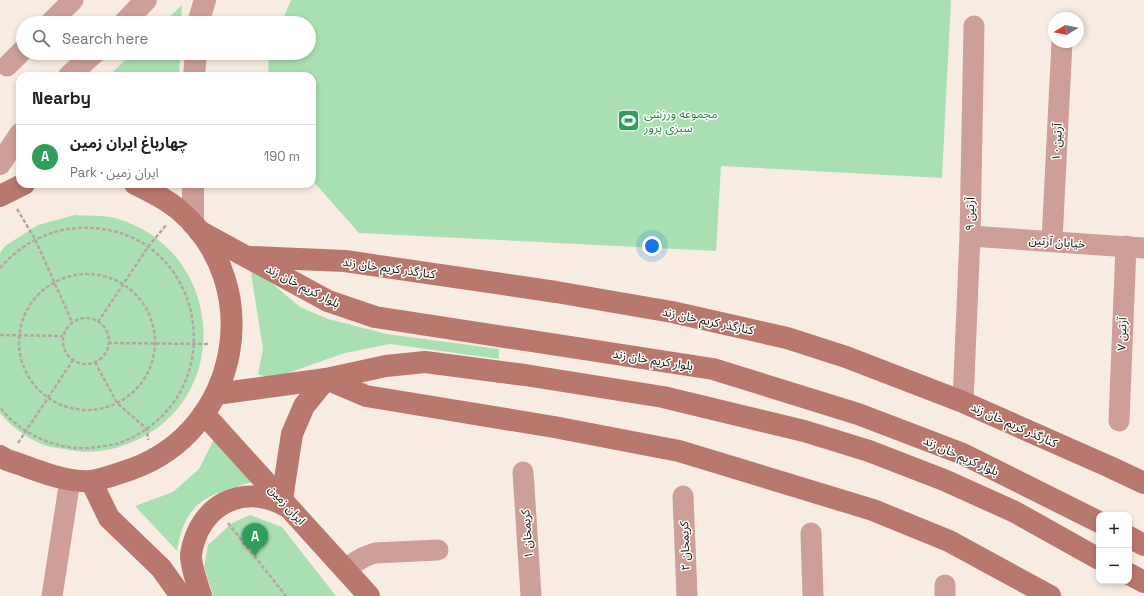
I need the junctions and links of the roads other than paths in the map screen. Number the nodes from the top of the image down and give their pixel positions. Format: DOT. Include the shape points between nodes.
graph roads {
  1 [pos="73,0"];
  2 [pos="146,0"];
  3 [pos="205,0"];
  4 [pos="57,16"];
  5 [pos="131,16"];
  6 [pos="200,16"];
  7 [pos="974,26"];
  8 [pos="1062,48"];
  9 [pos="16,57"];
  10 [pos="86,60"];
  11 [pos="195,60"];
  12 [pos="7,66"];
  13 [pos="73,72"];
  14 [pos="194,72"];
  15 [pos="16,140"];
  16 [pos="0,164"];
  17 [pos="144,188"];
  18 [pos="193,188"];
  19 [pos="196,228"];
  20 [pos="970,236"];
  21 [pos="1052,241"];
  22 [pos="1135,247"];
  23 [pos="247,257"];
  24 [pos="326,380"];
  25 [pos="216,394"];
  26 [pos="963,402"];
  27 [pos="204,414"];
  28 [pos="1119,421"];
  29 [pos="3,458"];
  30 [pos="523,472"];
  31 [pos="70,480"];
  32 [pos="91,481"];
  33 [pos="1144,483"];
  34 [pos="683,496"];
  35 [pos="285,503"];
  36 [pos="1096,520"];
  37 [pos="811,533"];
  38 [pos="1132,539"];
  39 [pos="1144,545"];
  40 [pos="438,550"];
  41 [pos="1096,557"];
  42 [pos="344,569"];
  43 [pos="1132,576"];
  44 [pos="1144,582"];
  45 [pos="52,596"];
  46 [pos="181,596"];
  47 [pos="201,596"];
  48 [pos="369,596"];
  49 [pos="531,596"];
  50 [pos="687,596"];
  51 [pos="813,596"];
  52 [pos="1050,596"];
  1 -- 4 [label="street"];
  2 -- 5 [label="street"];
  3 -- 6 [label="street"];
  7 -- 20 [label="street, آرتین ۹"];
  8 -- 21 [label="street, آرتین۱۰"];
  9 -- 12 [label="street"];
  10 -- 13 [label="street"];
  11 -- 14 [label="street"];
  15 -- 16 [label="street"];
  17 -- 19 [label="main road" via="178,209"];
  18 -- 19 [label="street"];
  19 -- 23 [label="main road, بلوار کریم خان زند"];
  19 -- 25 [label="main road" via="217,260 231,304 231,345 226,370"];
  20 -- 21 [label="street, خیابان آرتین"];
  20 -- 26 [label="street, آرتین ۹"];
  21 -- 22 [label="street, خیابان آرتین"];
  22 -- 28 [label="street, آرتین ۷"];
  23 -- 26 [label="main road, کنارگذر کریم خان زند" via="345,261 672,312 788,338 846,357"];
  23 -- 36 [label="main road, بلوار کریم خان زند" via="328,301 375,317 713,369 792,393 858,414 963,454"];
  24 -- 25 [label="main road"];
  24 -- 35 [label="main road" via="304,406 292,434"];
  24 -- 41 [label="main road" via="379,367 426,362 663,397 804,431 876,454 944,480 1015,512"];
  24 -- 52 [label="main road" via="366,396 554,427 679,451 872,510 949,541"];
  25 -- 27 [label="main road"];
  26 -- 33 [label="main road, کنارگذر کریم خان زند"];
  27 -- 32 [label="main road" via="188,434 148,463"];
  27 -- 35 [label="main road, ایران زمین"];
  29 -- 31 [label="main road"];
  30 -- 49 [label="street, کریمخان ۱"];
  31 -- 32 [label="main road"];
  31 -- 45 [label="street"];
  32 -- 46 [label="main road" via="109,518 161,568"];
  34 -- 50 [label="street, کریمخان ۲"];
  35 -- 42 [label="main road, ایران زمین"];
  35 -- 47 [label="main road" via="255,497 235,498 216,507 199,527 191,556"];
  37 -- 51 [label="street"];
  38 -- 39 [label="main road"];
  40 -- 42 [label="street" via="375,552"];
  42 -- 48 [label="main road, ایران زمین"];
  43 -- 44 [label="main road"];
}
